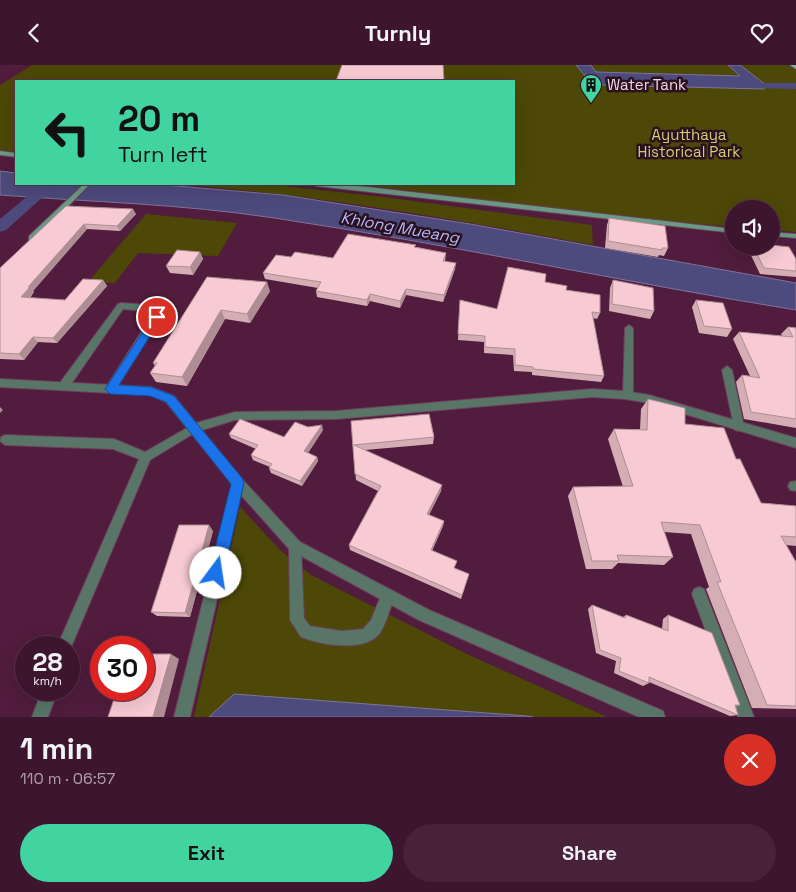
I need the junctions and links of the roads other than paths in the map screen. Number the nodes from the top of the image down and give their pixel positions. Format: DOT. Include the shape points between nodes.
graph roads {
  1 [pos="793,65"];
  2 [pos="796,67"];
  3 [pos="0,153"];
  4 [pos="15,155"];
  5 [pos="86,185"];
  6 [pos="326,185"];
  7 [pos="725,230"];
  8 [pos="780,235"];
  9 [pos="796,236"];
  10 [pos="29,241"];
  11 [pos="628,328"];
  12 [pos="727,370"];
  13 [pos="0,383"];
  14 [pos="63,387"];
  15 [pos="110,389"];
  16 [pos="628,395"];
  17 [pos="739,427"];
  18 [pos="192,429"];
  19 [pos="5,440"];
  20 [pos="796,443"];
  21 [pos="146,457"];
  22 [pos="238,483"];
  23 [pos="295,546"];
  24 [pos="699,594"];
  25 [pos="388,596"];
  26 [pos="69,636"];
  27 [pos="46,701"];
  28 [pos="40,717"];
  29 [pos="182,717"];
  30 [pos="657,717"];
  31 [pos="746,717"];
  1 -- 2 [label="main road"];
  3 -- 4 [label="main road"];
  5 -- 10 [label="main road"];
  6 -- 7 [label="main road"];
  8 -- 9 [label="main road"];
  11 -- 16 [label="street"];
  12 -- 17 [label="street"];
  13 -- 14 [label="street"];
  14 -- 15 [label="street"];
  14 -- 15 [label="street" via="121,306 158,311"];
  15 -- 18 [label="street" via="151,391 170,399"];
  16 -- 17 [label="street"];
  16 -- 18 [label="street" via="592,393 336,415 235,416"];
  17 -- 20 [label="street"];
  18 -- 21 [label="street"];
  18 -- 22 [label="street"];
  19 -- 21 [label="street" via="114,444"];
  21 -- 26 [label="street"];
  22 -- 23 [label="street"];
  22 -- 29 [label="street"];
  23 -- 25 [label="street"];
  23 -- 25 [label="street" via="297,620 306,632 355,639 367,636"];
  24 -- 31 [label="street"];
  25 -- 30 [label="street" via="424,615"];
  27 -- 28 [label="street"];
}
